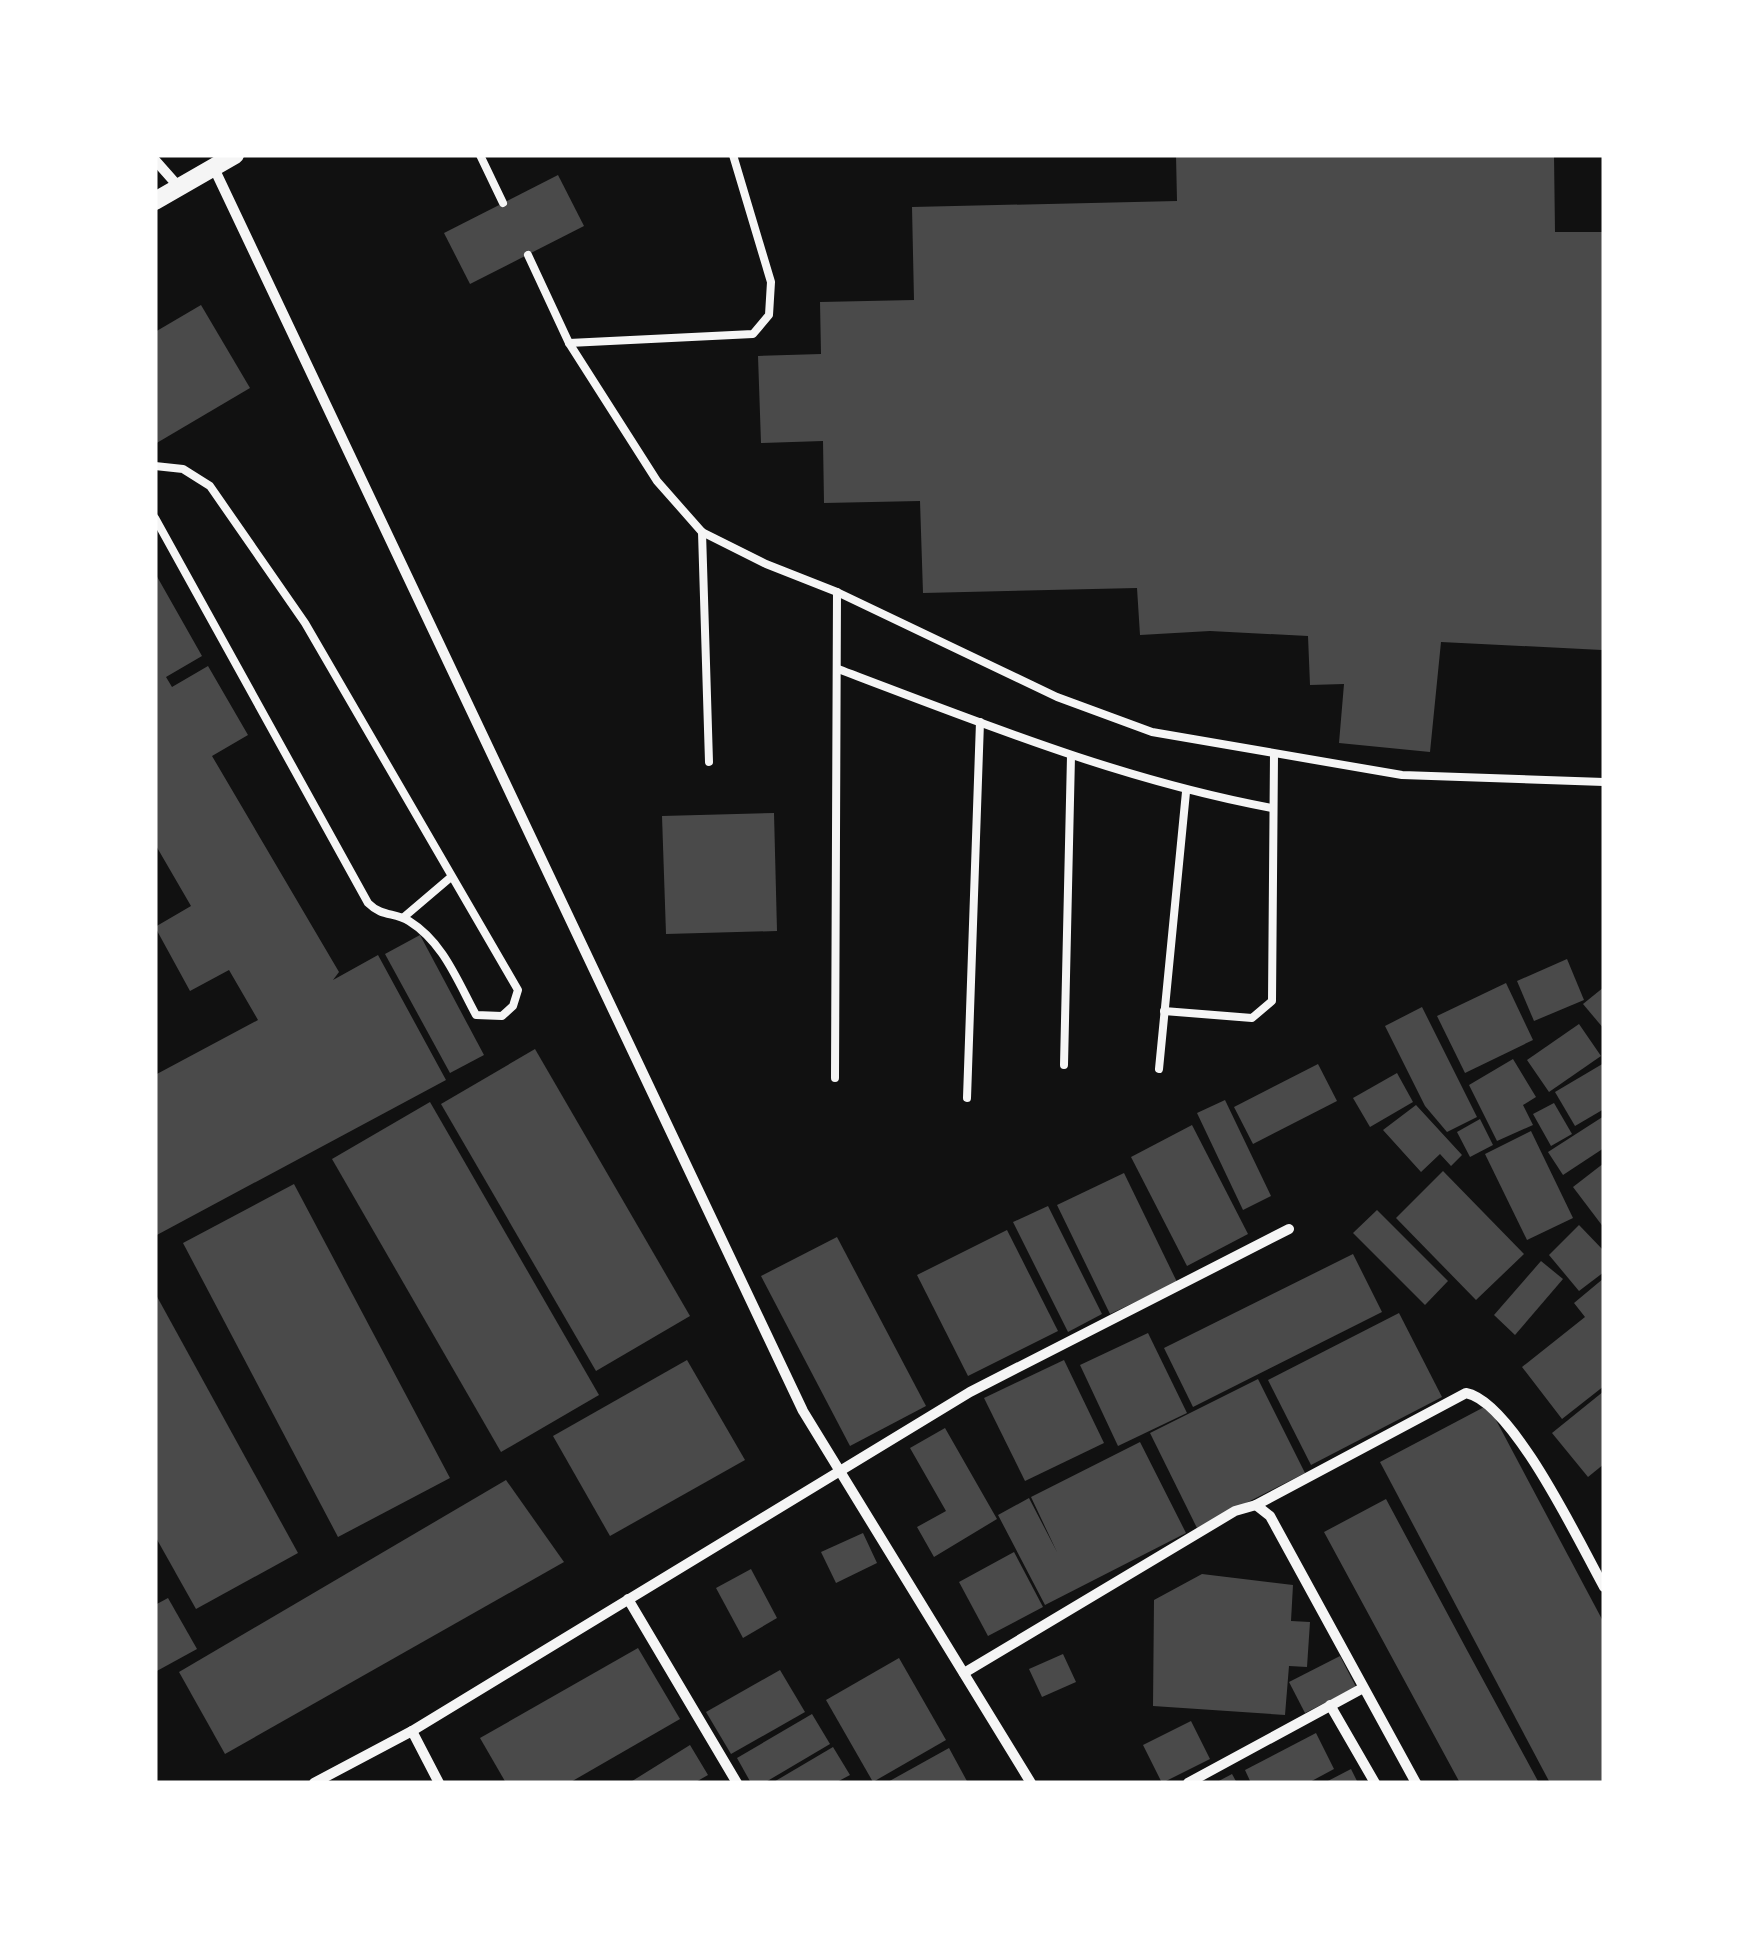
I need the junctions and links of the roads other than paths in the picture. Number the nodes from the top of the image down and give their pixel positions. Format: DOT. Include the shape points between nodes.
graph roads {
  1 [pos="235,155"];
  2 [pos="480,155"];
  3 [pos="733,155"];
  4 [pos="155,160"];
  5 [pos="213,166"];
  6 [pos="178,186"];
  7 [pos="155,200"];
  8 [pos="503,203"];
  9 [pos="528,255"];
  10 [pos="569,344"];
  11 [pos="155,466"];
  12 [pos="155,518"];
  13 [pos="702,532"];
  14 [pos="837,592"];
  15 [pos="838,669"];
  16 [pos="980,722"];
  17 [pos="1274,754"];
  18 [pos="1071,756"];
  19 [pos="710,762"];
  20 [pos="1604,782"];
  21 [pos="1186,792"];
  22 [pos="1272,808"];
  23 [pos="451,876"];
  24 [pos="404,917"];
  25 [pos="1164,1011"];
  26 [pos="1064,1065"];
  27 [pos="1159,1069"];
  28 [pos="835,1078"];
  29 [pos="967,1098"];
  30 [pos="1290,1229"];
  31 [pos="838,1473"];
  32 [pos="1256,1505"];
  33 [pos="1604,1587"];
  34 [pos="628,1599"];
  35 [pos="964,1673"];
  36 [pos="1362,1688"];
  37 [pos="1330,1705"];
  38 [pos="412,1730"];
  39 [pos="314,1783"];
  40 [pos="439,1783"];
  41 [pos="737,1783"];
  42 [pos="1031,1783"];
  43 [pos="1188,1783"];
  44 [pos="1375,1783"];
  45 [pos="1416,1783"];
  1 -- 5 [label="street"];
  2 -- 8 [label="lane"];
  3 -- 10 [label="lane" via="771,282 769,315 753,334"];
  4 -- 6 [label="street"];
  5 -- 6 [label="street"];
  5 -- 31 [label="street"];
  6 -- 7 [label="street"];
  9 -- 10 [label="lane"];
  10 -- 13 [label="lane" via="657,481"];
  11 -- 23 [label="lane" via="183,468 210,486 305,623"];
  12 -- 24 [label="lane" via="368,903 380,915"];
  13 -- 14 [label="lane"];
  13 -- 19 [label="lane"];
  14 -- 15 [label="lane"];
  14 -- 17 [label="lane" via="1088,709 1152,732"];
  15 -- 16 [label="lane"];
  15 -- 28 [label="lane"];
  16 -- 18 [label="lane"];
  16 -- 29 [label="lane"];
  17 -- 20 [label="lane" via="1402,775"];
  17 -- 22 [label="lane"];
  18 -- 21 [label="lane"];
  18 -- 26 [label="lane"];
  21 -- 22 [label="lane"];
  21 -- 25 [label="lane"];
  22 -- 25 [label="lane" via="1272,1001 1252,1018"];
  23 -- 24 [label="lane"];
  23 -- 24 [label="lane" via="518,990 514,1006 502,1016 476,1015 433,938"];
  25 -- 27 [label="lane"];
  30 -- 31 [label="street" via="1070,1337"];
  31 -- 34 [label="street"];
  31 -- 35 [label="street"];
  32 -- 33 [label="street" via="1470,1393 1490,1404 1532,1458"];
  32 -- 35 [label="street" via="1167,1549"];
  32 -- 36 [label="street" via="1270,1516"];
  34 -- 38 [label="street"];
  34 -- 41 [label="street"];
  35 -- 42 [label="street"];
  36 -- 37 [label="street"];
  36 -- 45 [label="street"];
  37 -- 43 [label="street"];
  37 -- 44 [label="street"];
  38 -- 39 [label="street"];
  38 -- 40 [label="street"];
}
